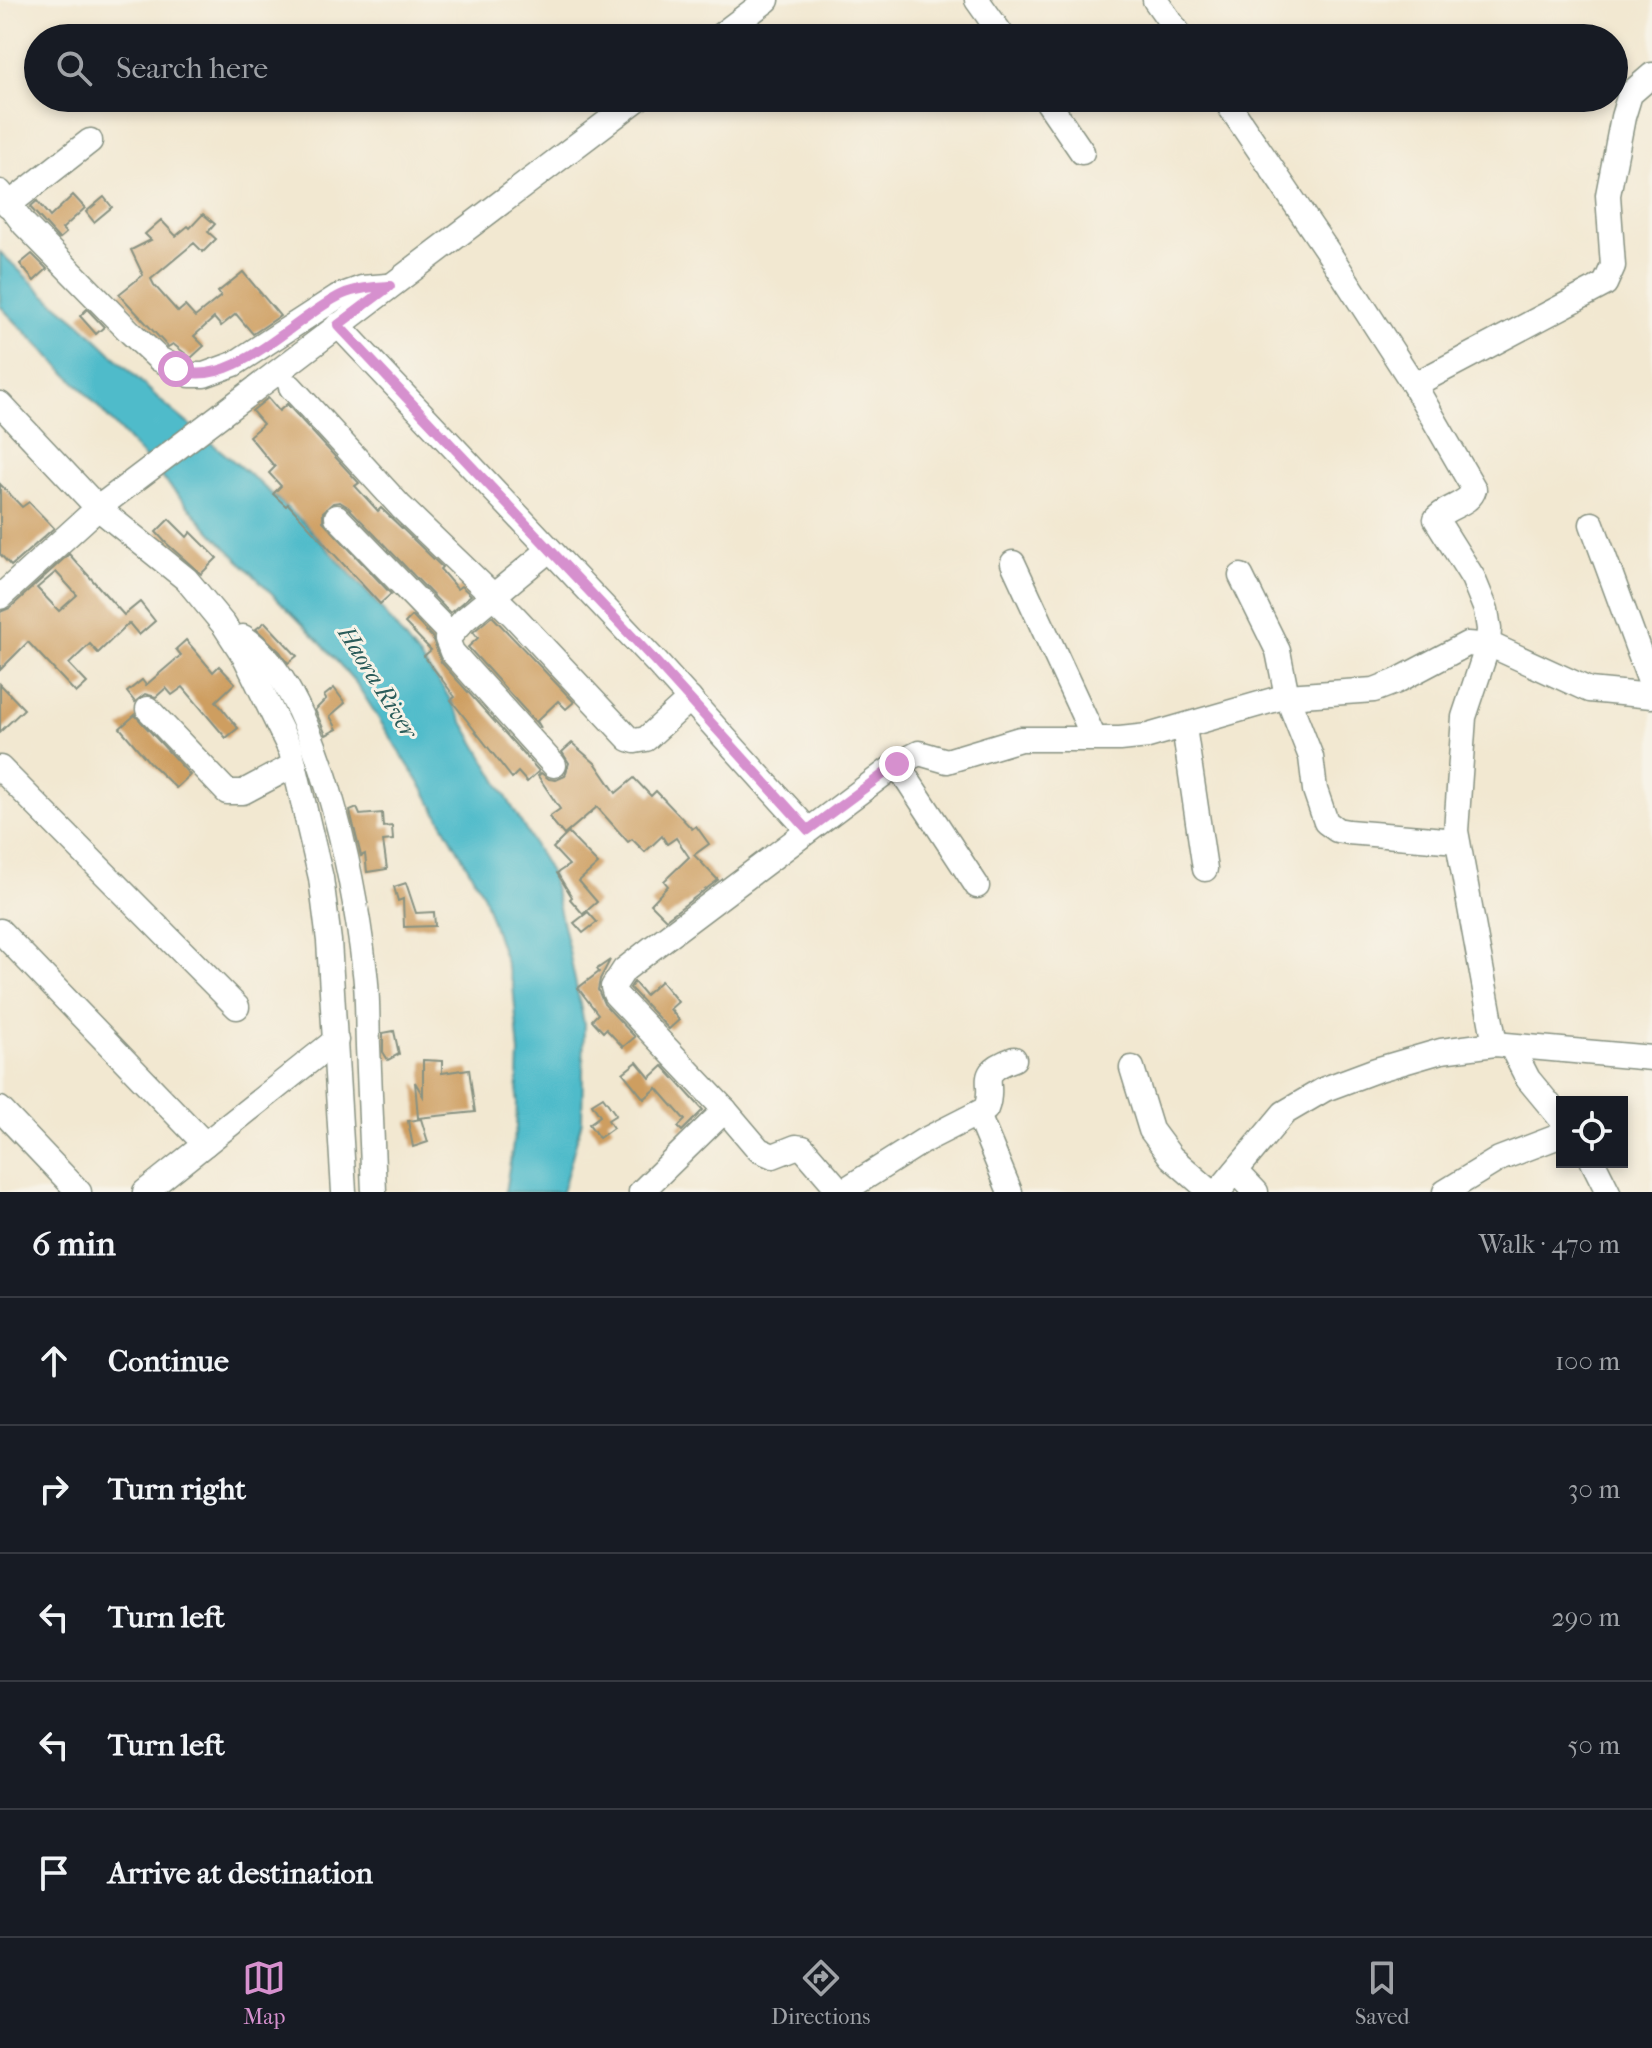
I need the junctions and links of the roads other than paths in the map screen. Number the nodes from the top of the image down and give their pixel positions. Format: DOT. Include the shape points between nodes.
graph roads {
  1 [pos="767,0"];
  2 [pos="977,0"];
  3 [pos="1155,0"];
  4 [pos="735,24"];
  5 [pos="994,24"];
  6 [pos="1172,24"];
  7 [pos="1652,75"];
  8 [pos="1628,101"];
  9 [pos="620,112"];
  10 [pos="1055,112"];
  11 [pos="1233,112"];
  12 [pos="1625,112"];
  13 [pos="90,141"];
  14 [pos="1082,152"];
  15 [pos="4,198"];
  16 [pos="390,286"];
  17 [pos="338,325"];
  18 [pos="1414,385"];
  19 [pos="291,387"];
  20 [pos="0,404"];
  21 [pos="0,426"];
  22 [pos="92,513"];
  23 [pos="337,517"];
  24 [pos="1592,524"];
  25 [pos="549,550"];
  26 [pos="1013,563"];
  27 [pos="1241,576"];
  28 [pos="493,596"];
  29 [pos="0,597"];
  30 [pos="224,625"];
  31 [pos="450,634"];
  32 [pos="1488,645"];
  33 [pos="1652,687"];
  34 [pos="1287,696"];
  35 [pos="1652,696"];
  36 [pos="690,699"];
  37 [pos="148,709"];
  38 [pos="1184,727"];
  39 [pos="1094,738"];
  40 [pos="897,764"];
  41 [pos="294,765"];
  42 [pos="554,765"];
  43 [pos="0,768"];
  44 [pos="808,830"];
  45 [pos="1457,841"];
  46 [pos="1205,869"];
  47 [pos="977,886"];
  48 [pos="0,931"];
  49 [pos="237,1007"];
  50 [pos="336,1040"];
  51 [pos="1503,1045"];
  52 [pos="1652,1058"];
  53 [pos="1014,1059"];
  54 [pos="1132,1068"];
  55 [pos="0,1109"];
  56 [pos="725,1110"];
  57 [pos="1556,1113"];
  58 [pos="978,1115"];
  59 [pos="1556,1137"];
  60 [pos="205,1144"];
  61 [pos="1596,1168"];
  62 [pos="1236,1171"];
  63 [pos="79,1192"];
  64 [pos="145,1192"];
  65 [pos="344,1192"];
  66 [pos="374,1192"];
  67 [pos="641,1192"];
  68 [pos="842,1192"];
  69 [pos="1010,1192"];
  70 [pos="1211,1192"];
  71 [pos="1218,1192"];
  72 [pos="1256,1192"];
  73 [pos="1445,1192"];
  74 [pos="1608,1192"];
  1 -- 4 [label="street"];
  2 -- 5 [label="street"];
  3 -- 6 [label="street"];
  7 -- 8 [label="street"];
  9 -- 16 [label="street"];
  10 -- 14 [label="street"];
  11 -- 18 [label="street"];
  12 -- 18 [label="street" via="1608,195 1613,266 1605,284"];
  13 -- 15 [label="street"];
  15 -- 16 [label="street" via="131,333 159,359 190,375 234,364 337,297"];
  16 -- 17 [label="street"];
  17 -- 22 [label="street"];
  17 -- 25 [label="street"];
  18 -- 32 [label="street" via="1474,489 1470,498 1436,519 1473,578 1486,610"];
  19 -- 28 [label="street" via="401,507"];
  20 -- 22 [label="street"];
  21 -- 22 [label="street"];
  22 -- 29 [label="street"];
  22 -- 30 [label="street" via="186,579"];
  23 -- 31 [label="street"];
  24 -- 33 [label="street"];
  25 -- 28 [label="street"];
  25 -- 36 [label="street"];
  26 -- 39 [label="street"];
  27 -- 34 [label="street" via="1278,651"];
  28 -- 31 [label="street"];
  28 -- 36 [label="street" via="629,739 646,739"];
  30 -- 41 [label="street" via="270,702"];
  30 -- 66 [label="street" via="251,643 290,693 333,807 365,974"];
  31 -- 42 [label="street" via="452,652"];
  32 -- 34 [label="street" via="1457,647 1374,690"];
  32 -- 35 [label="street" via="1576,686"];
  32 -- 45 [label="street" via="1464,717"];
  34 -- 38 [label="street"];
  34 -- 45 [label="street" via="1332,828"];
  36 -- 44 [label="street"];
  37 -- 41 [label="street" via="227,792 243,792"];
  38 -- 39 [label="street" via="1136,738"];
  38 -- 46 [label="street"];
  39 -- 40 [label="street" via="1020,739 957,760 919,753"];
  40 -- 44 [label="street"];
  40 -- 47 [label="street"];
  41 -- 50 [label="street" via="321,878"];
  43 -- 49 [label="street"];
  44 -- 56 [label="street" via="633,963 613,987"];
  45 -- 51 [label="street"];
  48 -- 60 [label="street"];
  50 -- 60 [label="street"];
  50 -- 65 [label="street"];
  51 -- 52 [label="street"];
  51 -- 57 [label="street"];
  51 -- 62 [label="street" via="1441,1051 1325,1089 1284,1113"];
  53 -- 58 [label="street" via="991,1073 988,1106"];
  54 -- 70 [label="street" via="1151,1130 1171,1157"];
  55 -- 63 [label="street"];
  56 -- 67 [label="street"];
  56 -- 68 [label="street" via="766,1154 803,1148"];
  58 -- 68 [label="street" via="923,1141"];
  58 -- 69 [label="street"];
  59 -- 73 [label="street" via="1499,1159"];
  60 -- 64 [label="street"];
  61 -- 74 [label="street"];
  62 -- 71 [label="street"];
  62 -- 72 [label="street"];
}
